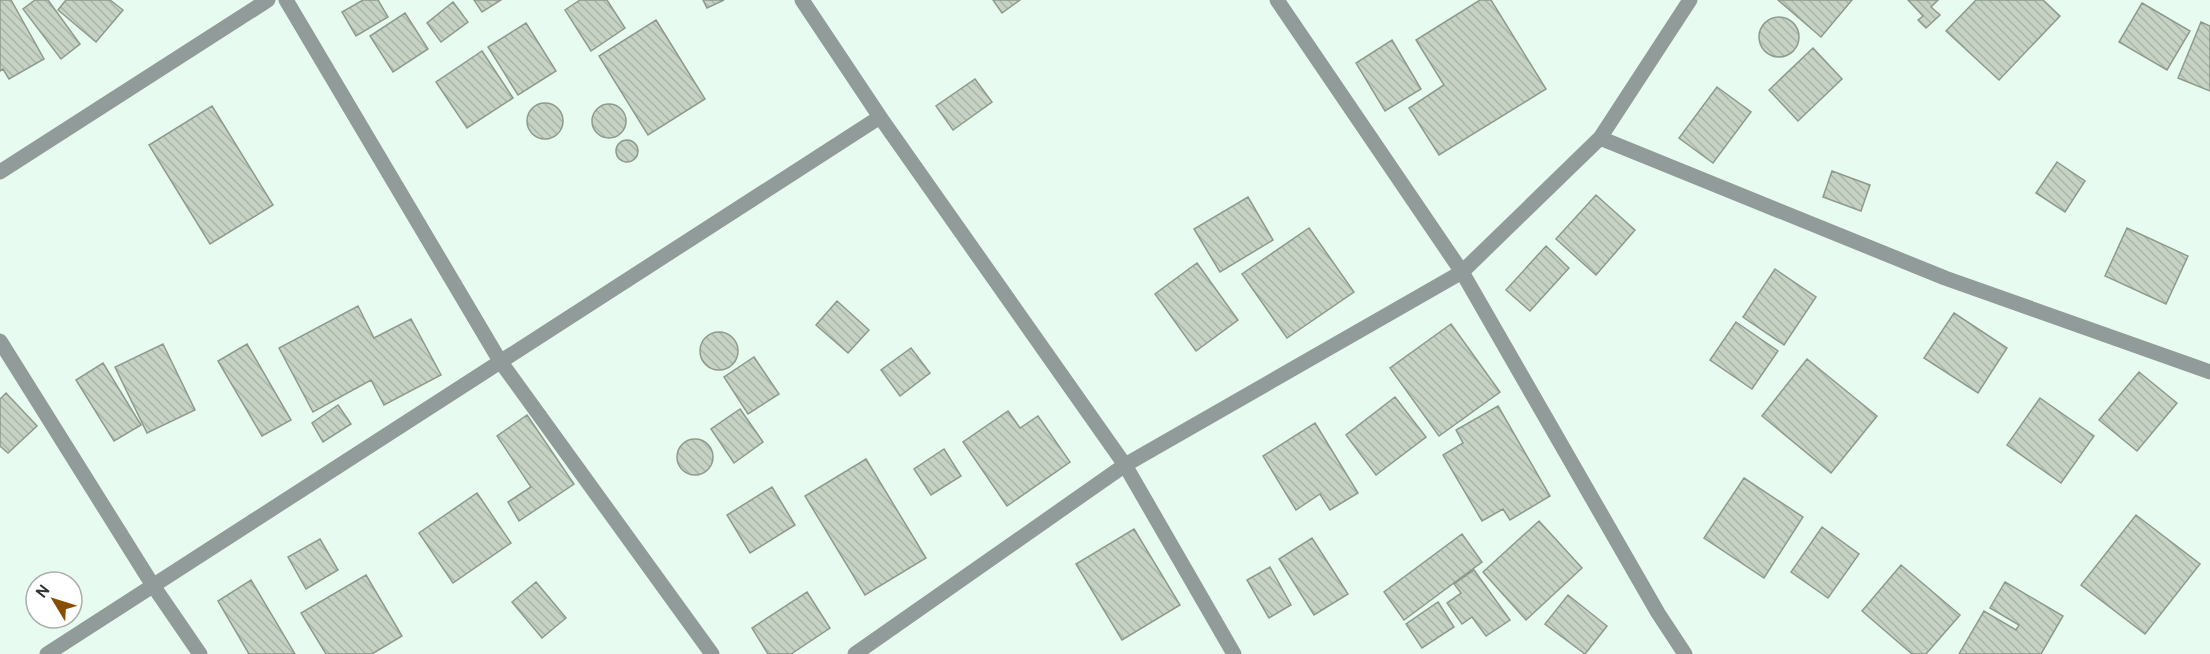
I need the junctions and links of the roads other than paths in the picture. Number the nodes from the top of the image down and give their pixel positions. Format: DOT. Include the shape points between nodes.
graph roads {
  1 [pos="268,0"];
  2 [pos="286,0"];
  3 [pos="802,0"];
  4 [pos="1277,0"];
  5 [pos="1690,0"];
  6 [pos="880,117"];
  7 [pos="1600,138"];
  8 [pos="0,172"];
  9 [pos="1462,272"];
  10 [pos="0,341"];
  11 [pos="500,361"];
  12 [pos="2210,372"];
  13 [pos="1125,465"];
  14 [pos="152,584"];
  15 [pos="47,654"];
  16 [pos="200,654"];
  17 [pos="712,654"];
  18 [pos="855,654"];
  19 [pos="1234,654"];
  20 [pos="1685,654"];
  1 -- 8 [label="street"];
  2 -- 11 [label="street"];
  3 -- 6 [label="street"];
  4 -- 9 [label="street"];
  5 -- 7 [label="street"];
  6 -- 11 [label="street"];
  6 -- 13 [label="street"];
  7 -- 9 [label="street"];
  7 -- 12 [label="street" via="1945,278"];
  9 -- 13 [label="street"];
  9 -- 20 [label="street"];
  10 -- 14 [label="street"];
  11 -- 14 [label="street"];
  11 -- 17 [label="street"];
  13 -- 18 [label="street"];
  13 -- 19 [label="street"];
  14 -- 15 [label="street"];
  14 -- 16 [label="street"];
}
